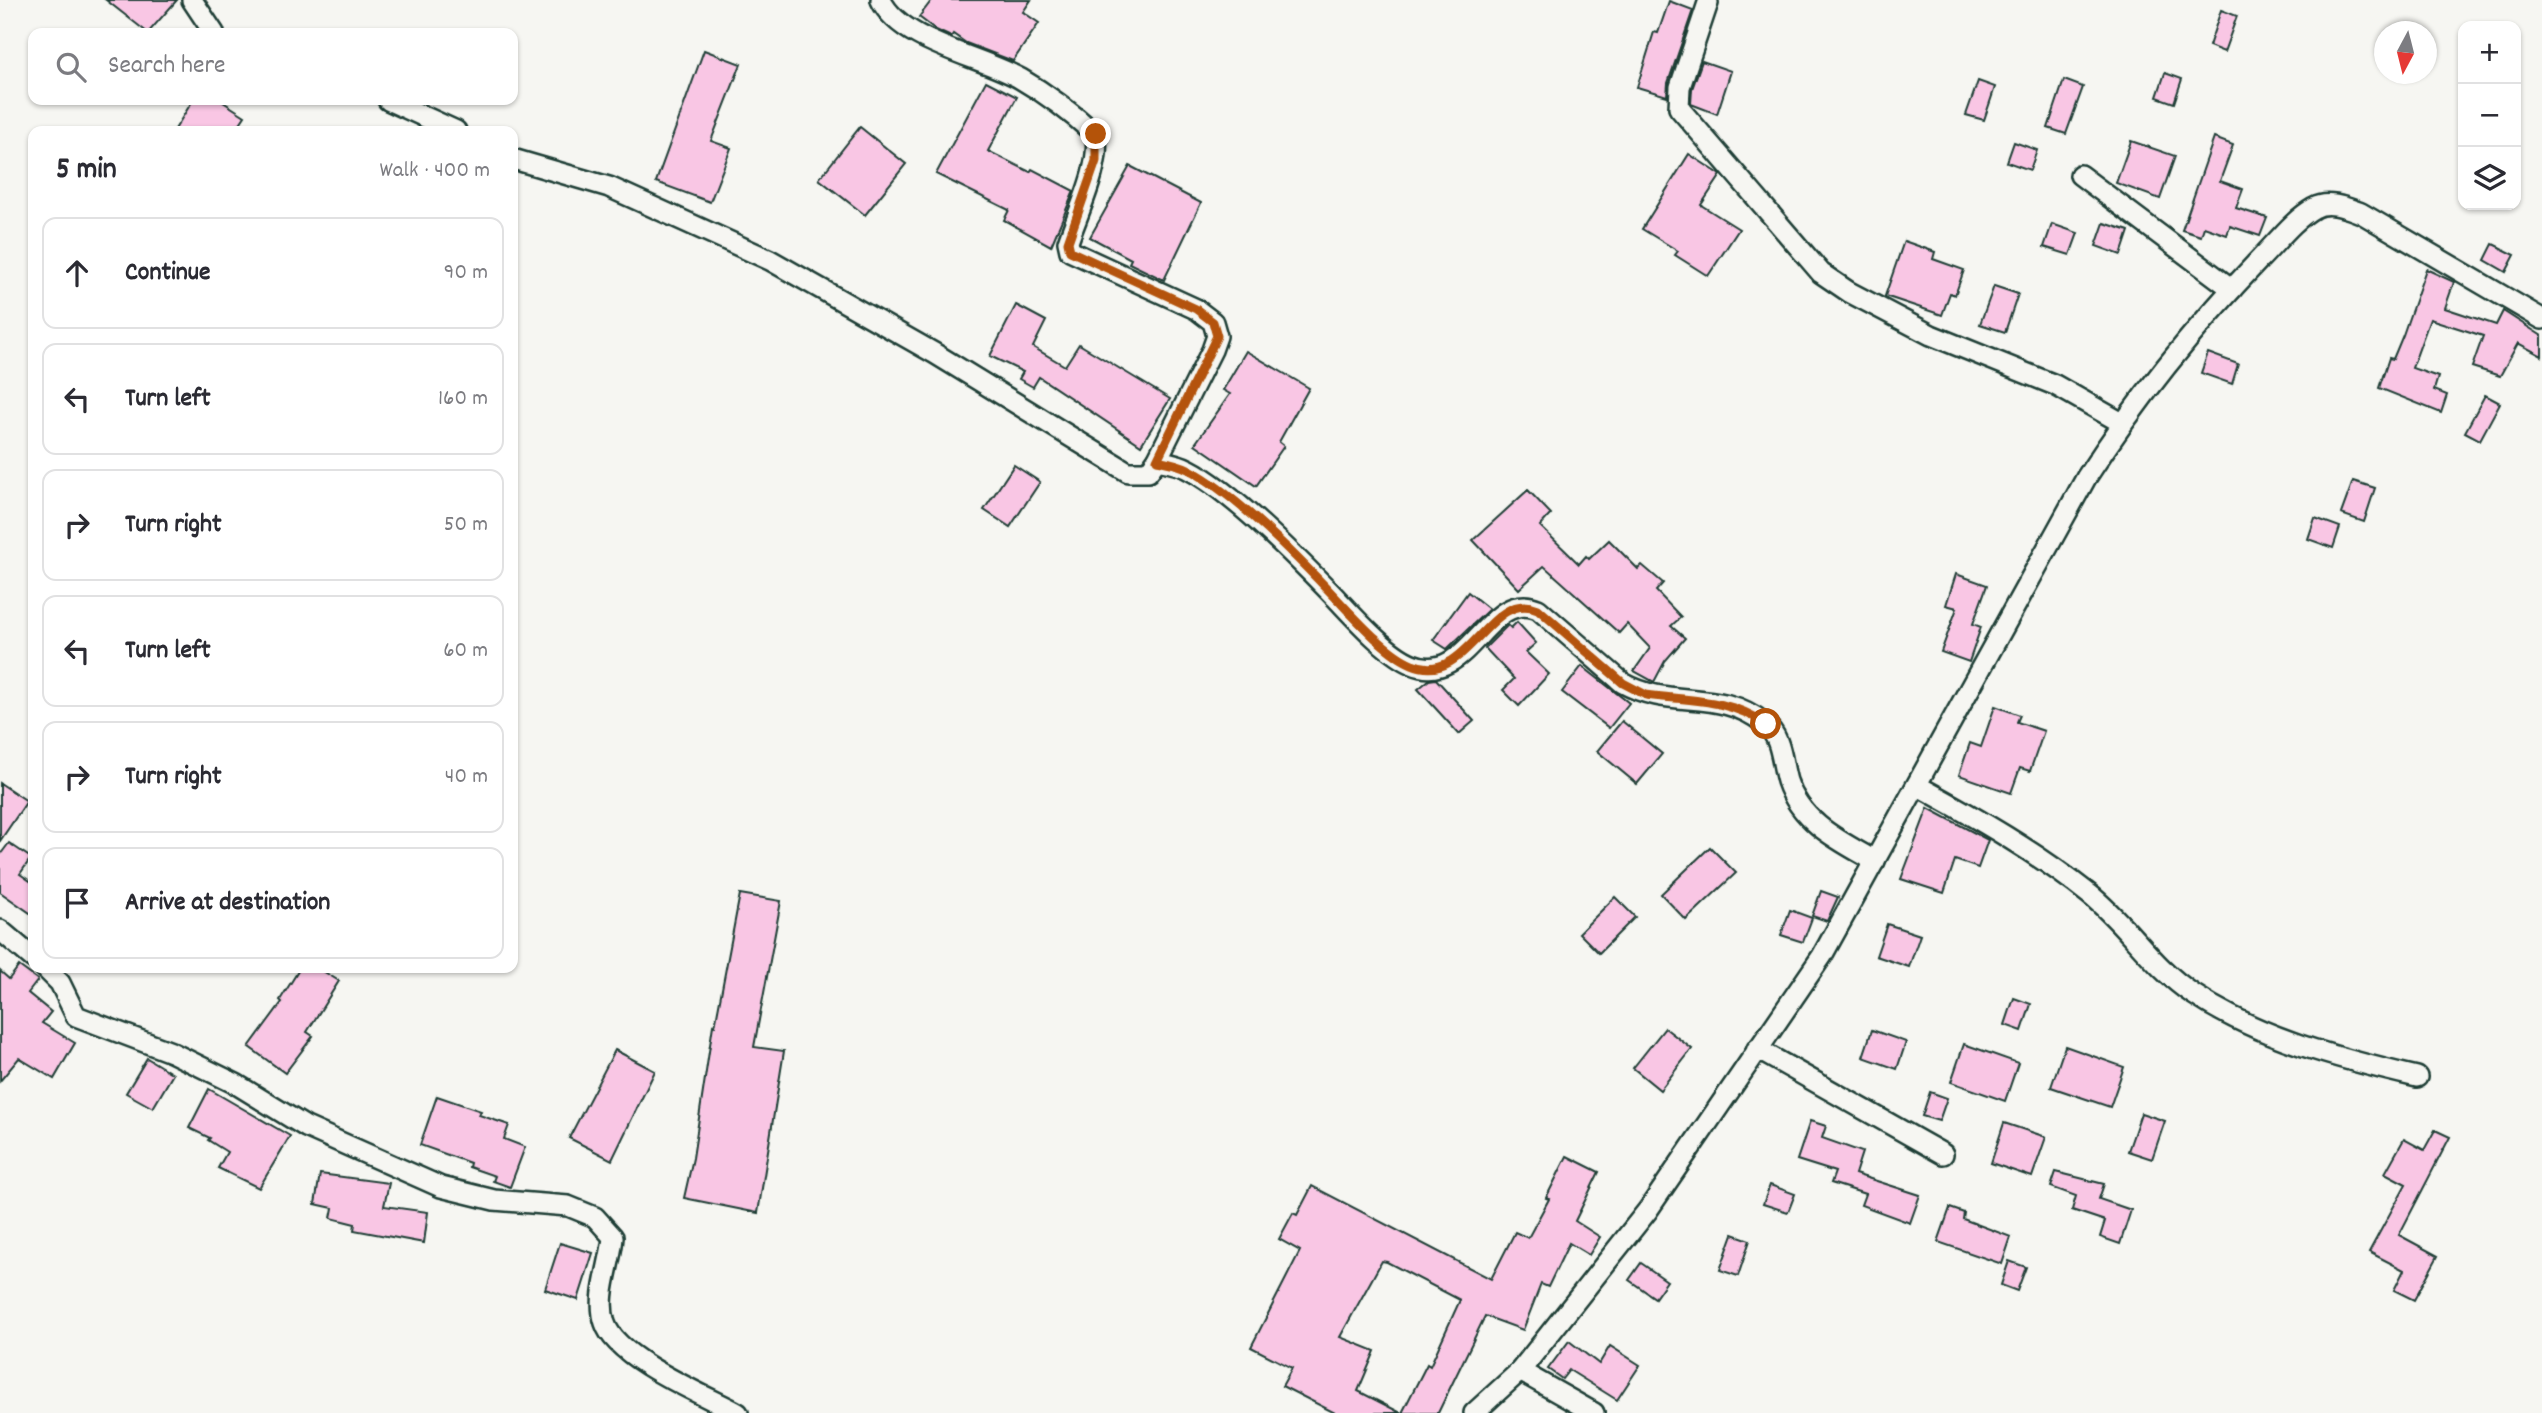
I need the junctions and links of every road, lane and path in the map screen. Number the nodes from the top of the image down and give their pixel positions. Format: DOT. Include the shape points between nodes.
graph roads {
  1 [pos="191,0"];
  2 [pos="881,0"];
  3 [pos="1708,3"];
  4 [pos="211,28"];
  5 [pos="399,105"];
  6 [pos="445,126"];
  7 [pos="518,160"];
  8 [pos="2080,175"];
  9 [pos="2232,289"];
  10 [pos="2542,318"];
  11 [pos="2122,423"];
  12 [pos="1157,460"];
  13 [pos="1918,786"];
  14 [pos="1875,861"];
  15 [pos="0,930"];
  16 [pos="28,954"];
  17 [pos="50,973"];
  18 [pos="1757,1049"];
  19 [pos="2417,1077"];
  20 [pos="1943,1154"];
  21 [pos="1520,1371"];
  22 [pos="738,1413"];
  23 [pos="1474,1413"];
  24 [pos="1594,1413"];
  1 -- 4 [label="street"];
  2 -- 12 [label="street" via="907,28 1021,79 1096,134 1096,161 1068,242 1070,251 1196,309 1213,322 1217,336 1212,351"];
  3 -- 11 [label="street" via="1680,87 1679,108 1821,273 1931,335 2054,385"];
  5 -- 6 [label="street"];
  7 -- 12 [label="street" via="609,187 771,260 1128,472 1148,472"];
  8 -- 9 [label="street"];
  9 -- 10 [label="street" via="2297,220 2329,205 2388,226"];
  9 -- 11 [label="street"];
  11 -- 13 [label="street" via="2086,478"];
  12 -- 14 [label="street" via="1187,468 1217,488 1408,663 1431,668 1443,665 1463,654 1505,611 1530,605 1623,683 1646,695 1708,700 1750,713 1775,735 1787,781 1804,812 1828,834"];
  13 -- 14 [label="street"];
  13 -- 19 [label="street" via="2004,835 2089,894 2154,962 2192,993 2298,1044"];
  14 -- 18 [label="street" via="1822,956"];
  15 -- 16 [label="street"];
  17 -- 22 [label="street" via="76,1016 182,1057 352,1149 441,1187 494,1200 568,1206 595,1217 613,1237 603,1298 604,1322 610,1333 633,1358"];
  18 -- 20 [label="street"];
  18 -- 21 [label="street" via="1648,1210"];
  21 -- 23 [label="street"];
  21 -- 24 [label="street"];
}
